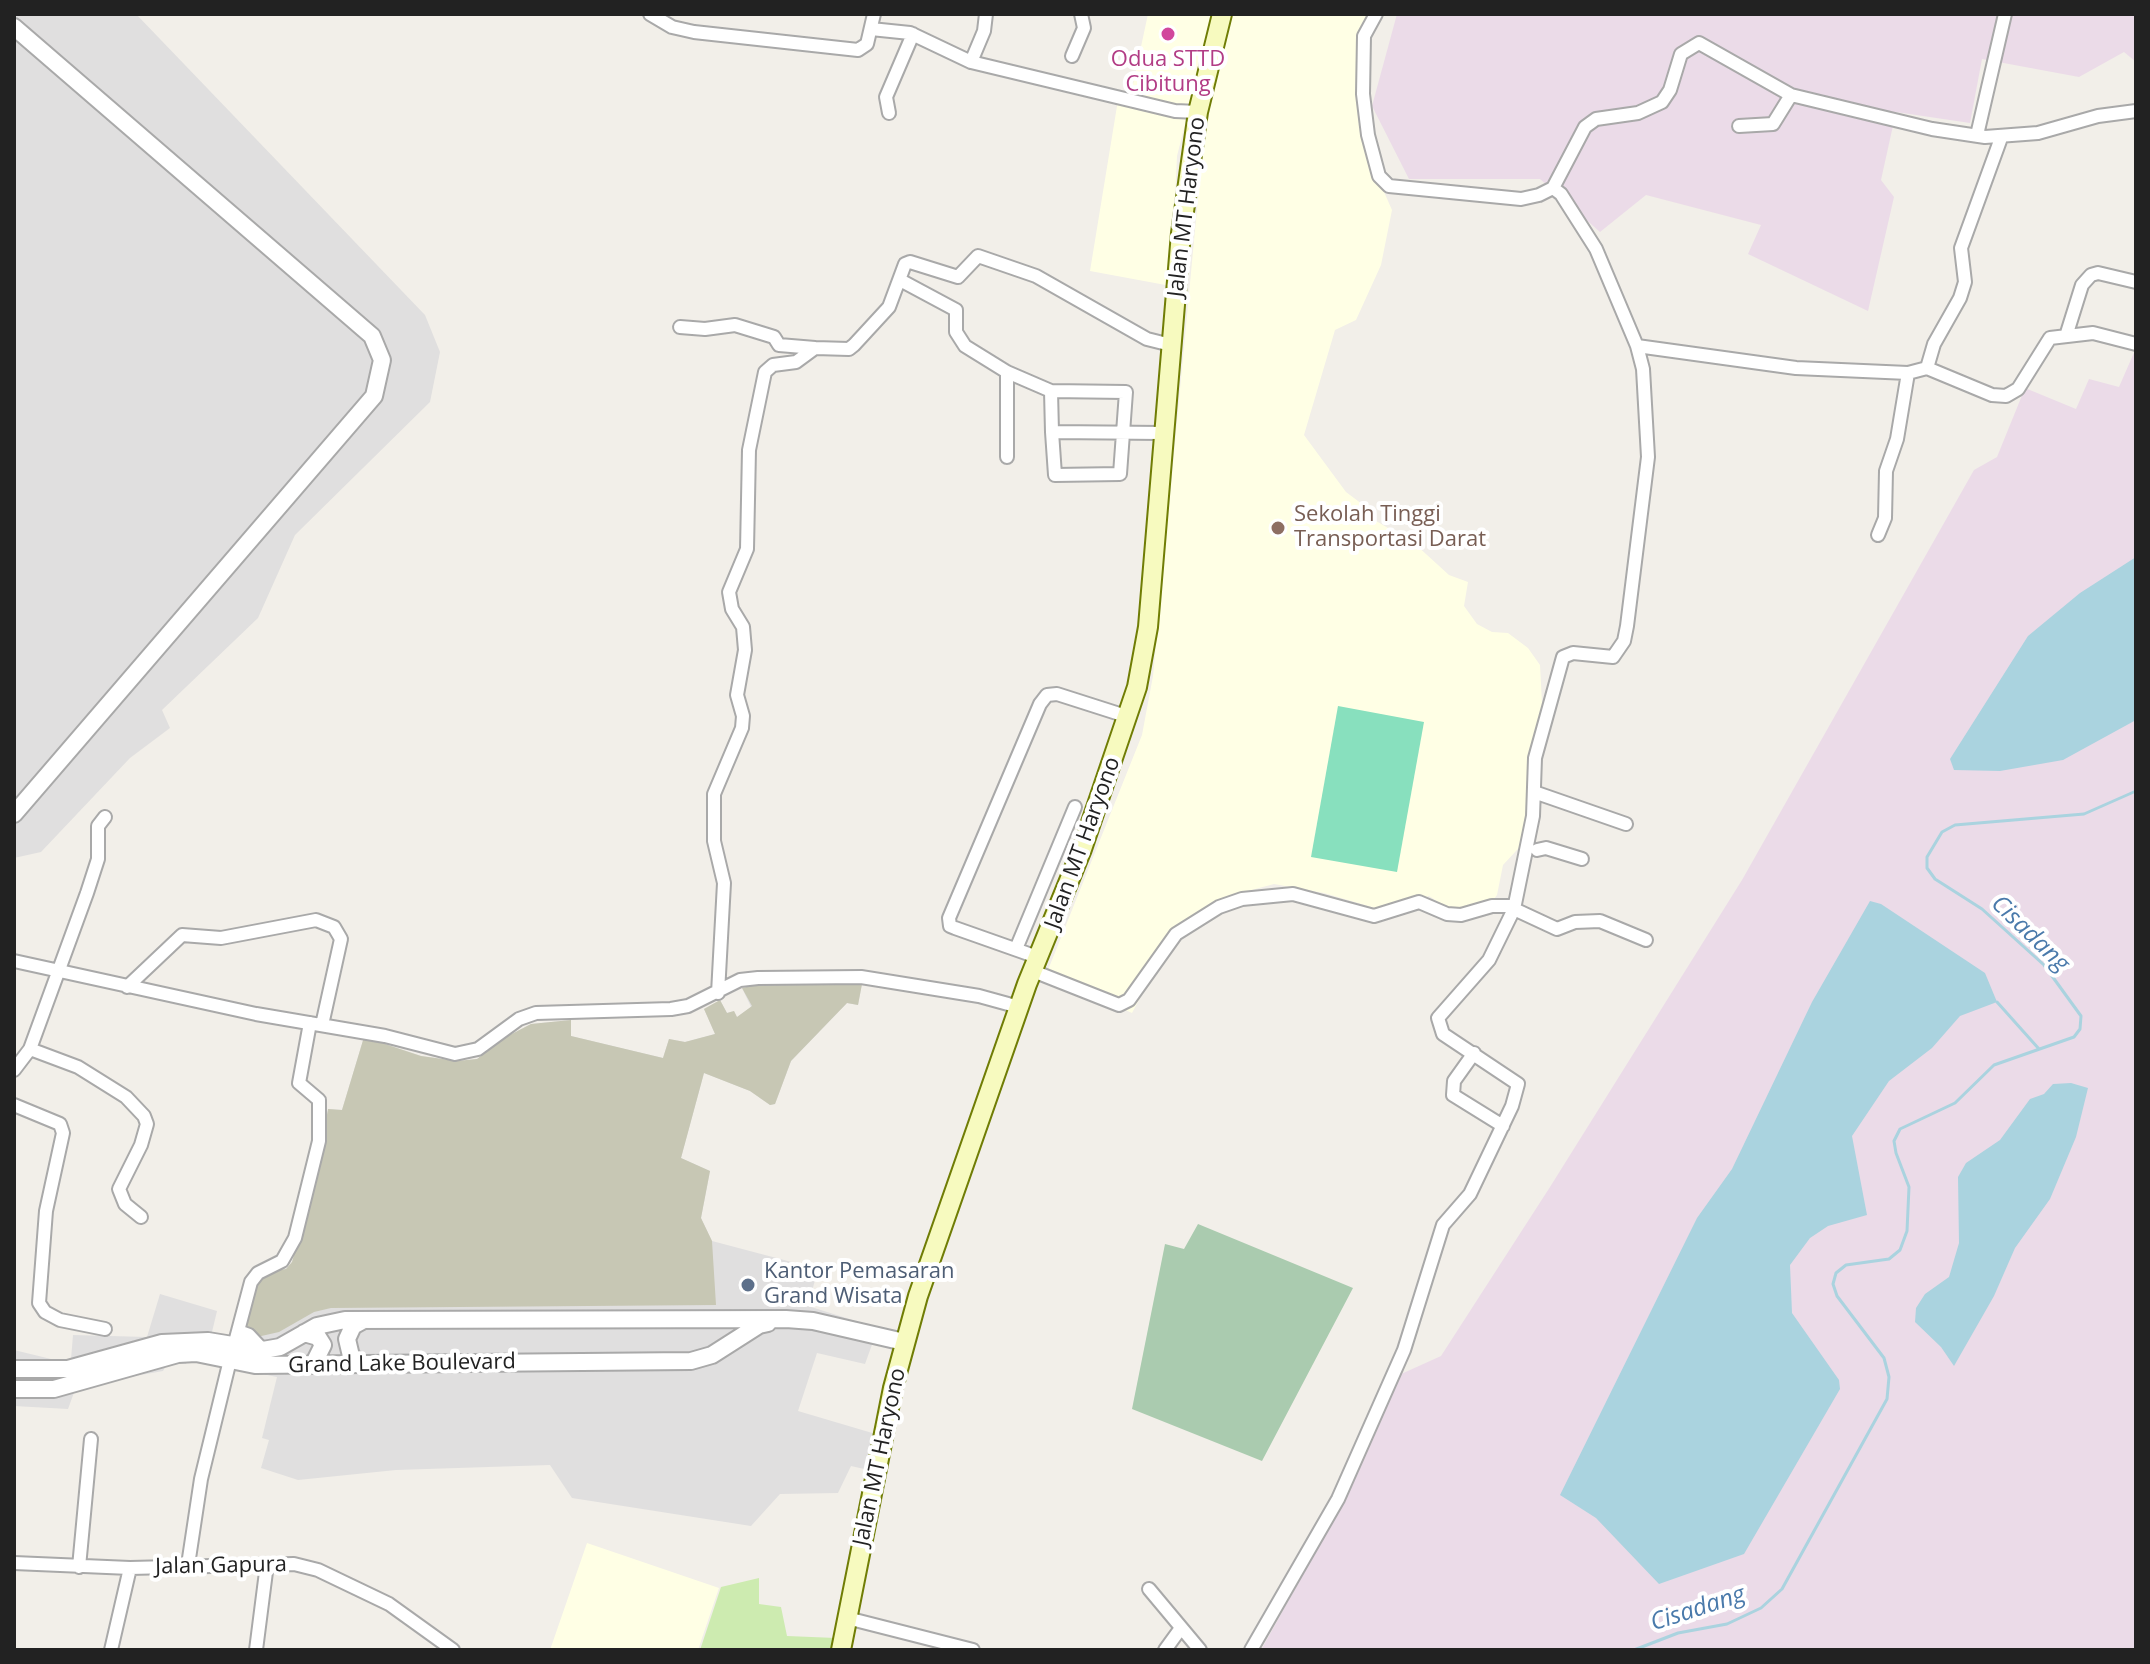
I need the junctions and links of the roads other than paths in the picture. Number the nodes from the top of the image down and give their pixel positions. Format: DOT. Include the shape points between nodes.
graph roads {
  1 [pos="874,14"];
  2 [pos="986,14"];
  3 [pos="1081,14"];
  4 [pos="1222,14"];
  5 [pos="1376,14"];
  6 [pos="2005,14"];
  7 [pos="651,15"];
  8 [pos="14,27"];
  9 [pos="871,29"];
  10 [pos="913,34"];
  11 [pos="1072,56"];
  12 [pos="971,62"];
  13 [pos="1791,95"];
  14 [pos="2136,111"];
  15 [pos="1198,112"];
  16 [pos="889,113"];
  17 [pos="1739,126"];
  18 [pos="1977,135"];
  19 [pos="2001,138"];
  20 [pos="1553,188"];
  21 [pos="900,280"];
  22 [pos="2136,282"];
  23 [pos="680,327"];
  24 [pos="2067,333"];
  25 [pos="2136,344"];
  26 [pos="1171,345"];
  27 [pos="1637,346"];
  28 [pos="815,348"];
  29 [pos="1927,368"];
  30 [pos="1007,372"];
  31 [pos="1908,373"];
  32 [pos="1051,391"];
  33 [pos="1052,432"];
  34 [pos="1162,433"];
  35 [pos="1124,434"];
  36 [pos="1007,457"];
  37 [pos="1878,535"];
  38 [pos="1129,717"];
  39 [pos="1534,792"];
  40 [pos="1075,807"];
  41 [pos="14,814"];
  42 [pos="105,817"];
  43 [pos="1626,824"];
  44 [pos="1532,852"];
  45 [pos="1582,859"];
  46 [pos="1514,907"];
  47 [pos="1646,940"];
  48 [pos="1016,949"];
  49 [pos="14,961"];
  50 [pos="1037,965"];
  51 [pos="56,972"];
  52 [pos="127,987"];
  53 [pos="718,993"];
  54 [pos="1019,1007"];
  55 [pos="316,1024"];
  56 [pos="30,1049"];
  57 [pos="1474,1053"];
  58 [pos="14,1070"];
  59 [pos="14,1105"];
  60 [pos="1503,1126"];
  61 [pos="141,1217"];
  62 [pos="786,1319"];
  63 [pos="362,1321"];
  64 [pos="105,1329"];
  65 [pos="304,1333"];
  66 [pos="904,1342"];
  67 [pos="234,1346"];
  68 [pos="361,1364"];
  69 [pos="313,1365"];
  70 [pos="14,1369"];
  71 [pos="14,1389"];
  72 [pos="91,1439"];
  73 [pos="14,1563"];
  74 [pos="267,1564"];
  75 [pos="188,1565"];
  76 [pos="79,1567"];
  77 [pos="130,1568"];
  78 [pos="1149,1589"];
  79 [pos="847,1618"];
  80 [pos="1181,1628"];
  81 [pos="111,1650"];
  82 [pos="256,1650"];
  83 [pos="453,1650"];
  84 [pos="841,1650"];
  85 [pos="973,1650"];
  86 [pos="1165,1650"];
  87 [pos="1200,1650"];
  88 [pos="1251,1650"];
  1 -- 9 [label="street"];
  2 -- 12 [label="street"];
  3 -- 11 [label="street" via="1084,28"];
  4 -- 15 [label="main road, Jalan MT Haryono"];
  5 -- 20 [label="street" via="1364,36 1363,94 1368,135 1383,182 1521,199"];
  6 -- 18 [label="street"];
  7 -- 9 [label="street" via="672,27 832,49 858,50 867,44"];
  8 -- 41 [label="street" via="372,336 382,360 374,396"];
  9 -- 10 [label="street"];
  10 -- 12 [label="street"];
  10 -- 16 [label="street" via="886,97"];
  12 -- 15 [label="street"];
  13 -- 17 [label="street" via="1773,124"];
  13 -- 18 [label="street"];
  13 -- 20 [label="street" via="1706,45 1691,45 1681,54 1662,102 1638,113 1596,119 1585,127"];
  14 -- 19 [label="street"];
  15 -- 26 [label="main road, Jalan MT Haryono"];
  18 -- 19 [label="street"];
  19 -- 29 [label="street" via="1961,248 1965,282 1960,298"];
  20 -- 27 [label="street" via="1596,249"];
  21 -- 26 [label="street" via="910,262 958,277 973,258 985,257 1036,276 1147,339"];
  21 -- 28 [label="street" via="889,307 854,345"];
  21 -- 30 [label="street" via="956,310 958,339"];
  22 -- 24 [label="street" via="2091,275 2082,285"];
  23 -- 28 [label="street" via="735,325 774,337 779,345"];
  24 -- 25 [label="street" via="2093,333"];
  24 -- 29 [label="street" via="2050,338 2018,389 2006,396"];
  26 -- 34 [label="main road, Jalan MT Haryono"];
  27 -- 31 [label="street" via="1796,368"];
  27 -- 39 [label="street" via="1648,457 1624,641 1613,657 1563,657 1535,758"];
  28 -- 53 [label="street" via="796,362 773,365 765,372 749,450 747,549 729,592 745,637 737,695 742,728 714,794 714,841 724,883"];
  29 -- 31 [label="street"];
  30 -- 32 [label="street"];
  30 -- 36 [label="street"];
  31 -- 37 [label="street"];
  32 -- 33 [label="street"];
  32 -- 35 [label="street" via="1125,391"];
  33 -- 35 [label="street"];
  33 -- 35 [label="street" via="1057,476 1120,474"];
  34 -- 35 [label="street"];
  34 -- 38 [label="main road, Jalan MT Haryono" via="1148,627"];
  38 -- 48 [label="street" via="1057,694 1047,695 1040,704 949,918 950,926"];
  38 -- 50 [label="main road, Jalan MT Haryono"];
  39 -- 43 [label="street"];
  39 -- 44 [label="street"];
  40 -- 48 [label="street"];
  42 -- 51 [label="street" via="98,826 98,859"];
  44 -- 45 [label="street" via="1546,848"];
  44 -- 46 [label="street"];
  46 -- 47 [label="street" via="1557,929 1600,921"];
  46 -- 50 [label="street" via="1492,906 1461,915 1419,902 1374,916 1293,894 1242,899 1176,934 1129,1000 1119,1005"];
  46 -- 57 [label="street" via="1489,960 1438,1018 1443,1034"];
  48 -- 50 [label="street"];
  49 -- 51 [label="street"];
  50 -- 54 [label="main road, Jalan MT Haryono"];
  51 -- 52 [label="street"];
  51 -- 56 [label="street"];
  52 -- 55 [label="street"];
  52 -- 55 [label="street" via="182,935 221,938 316,920 334,927 341,939"];
  53 -- 54 [label="street" via="740,980 861,977"];
  53 -- 55 [label="street" via="671,1009 536,1013 467,1053 430,1051 385,1036"];
  54 -- 66 [label="main road, Jalan MT Haryono"];
  55 -- 67 [label="street" via="299,1083 319,1100 319,1141 295,1238 282,1261 251,1282"];
  56 -- 58 [label="street"];
  56 -- 61 [label="street" via="78,1067 126,1097 144,1116 141,1145 119,1189 125,1204"];
  57 -- 60 [label="street" via="1518,1084"];
  57 -- 60 [label="street" via="1454,1081 1453,1095"];
  59 -- 64 [label="street" via="60,1124 63,1133 46,1211 39,1303 60,1320"];
  60 -- 88 [label="street" via="1470,1194 1443,1225 1404,1350 1338,1499"];
  62 -- 63 [label="street, Grand Lake Boulevard"];
  62 -- 66 [label="street, Grand Lake Boulevard"];
  62 -- 68 [label="street, Grand Lake Boulevard" via="759,1325 712,1355 691,1361"];
  63 -- 65 [label="street, Grand Lake Boulevard" via="330,1321"];
  63 -- 68 [label="street" via="347,1339 351,1356"];
  65 -- 67 [label="street, Grand Lake Boulevard" via="280,1347"];
  65 -- 69 [label="street" via="318,1337 323,1345"];
  66 -- 79 [label="main road, Jalan MT Haryono"];
  67 -- 69 [label="street, Grand Lake Boulevard" via="255,1365"];
  67 -- 70 [label="street, Grand Lake Boulevard" via="162,1343 68,1369"];
  67 -- 71 [label="street, Grand Lake Boulevard" via="178,1354 54,1389"];
  67 -- 75 [label="street" via="201,1479"];
  68 -- 69 [label="street, Grand Lake Boulevard"];
  72 -- 76 [label="street"];
  73 -- 76 [label="street, Jalan Gapura"];
  74 -- 75 [label="street, Jalan Gapura"];
  74 -- 82 [label="street"];
  74 -- 83 [label="street, Jalan Gapura" via="318,1570 389,1604"];
  75 -- 77 [label="street, Jalan Gapura"];
  76 -- 77 [label="street, Jalan Gapura"];
  77 -- 81 [label="street"];
  78 -- 80 [label="street"];
  79 -- 84 [label="main road, Jalan MT Haryono"];
  79 -- 85 [label="street"];
  80 -- 86 [label="street"];
  80 -- 87 [label="street"];
}
